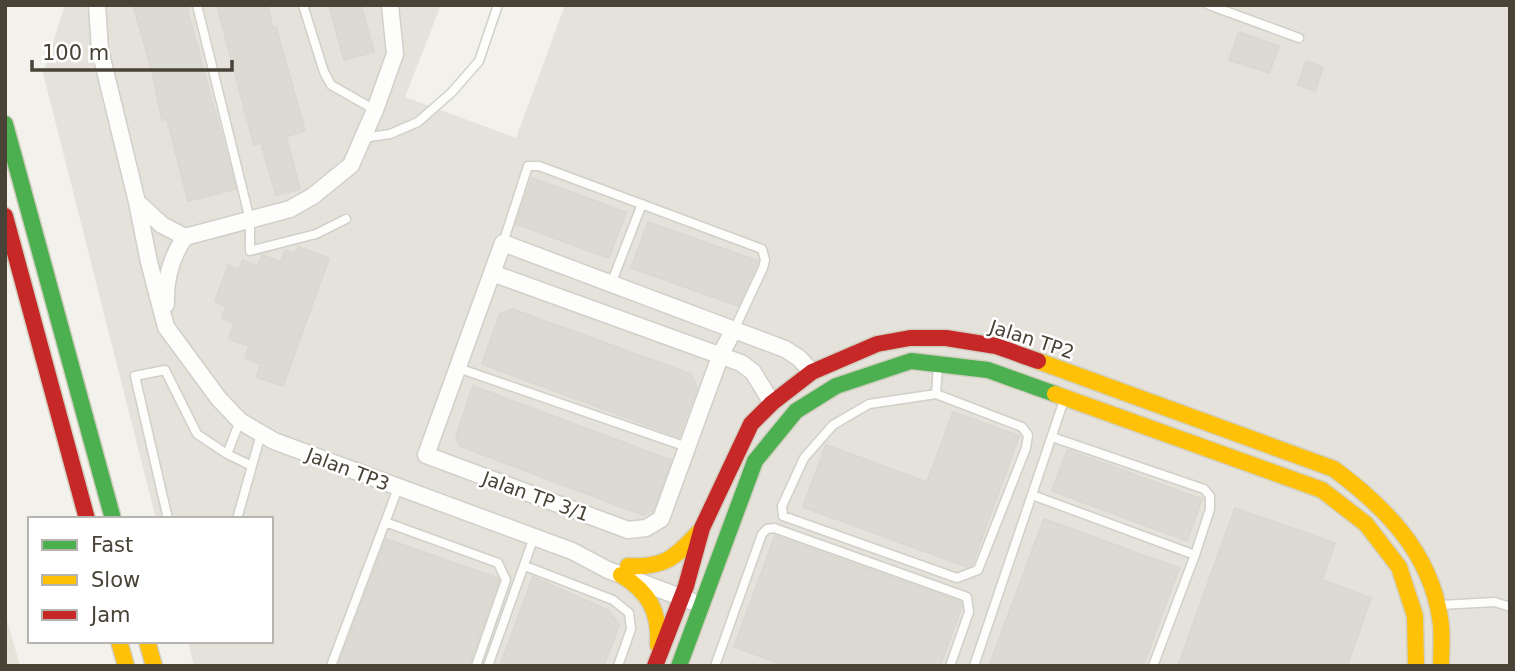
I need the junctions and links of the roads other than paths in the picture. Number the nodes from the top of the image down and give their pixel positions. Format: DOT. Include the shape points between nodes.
graph roads {
  1 [pos="97,5"];
  2 [pos="197,5"];
  3 [pos="303,5"];
  4 [pos="390,5"];
  5 [pos="498,5"];
  6 [pos="1209,5"];
  7 [pos="1299,38"];
  8 [pos="375,110"];
  9 [pos="5,124"];
  10 [pos="363,138"];
  11 [pos="137,202"];
  12 [pos="642,204"];
  13 [pos="5,216"];
  14 [pos="345,219"];
  15 [pos="250,220"];
  16 [pos="185,237"];
  17 [pos="503,243"];
  18 [pos="492,273"];
  19 [pos="611,284"];
  20 [pos="166,327"];
  21 [pos="733,331"];
  22 [pos="721,354"];
  23 [pos="938,364"];
  24 [pos="458,368"];
  25 [pos="812,372"];
  26 [pos="936,394"];
  27 [pos="1065,398"];
  28 [pos="772,402"];
  29 [pos="240,421"];
  30 [pos="261,434"];
  31 [pos="1052,437"];
  32 [pos="687,447"];
  33 [pos="227,454"];
  34 [pos="252,466"];
  35 [pos="398,488"];
  36 [pos="1032,495"];
  37 [pos="86,517"];
  38 [pos="112,517"];
  39 [pos="168,517"];
  40 [pos="238,517"];
  41 [pos="385,522"];
  42 [pos="702,528"];
  43 [pos="534,537"];
  44 [pos="1195,555"];
  45 [pos="524,566"];
  46 [pos="624,570"];
  47 [pos="683,591"];
  48 [pos="704,600"];
  49 [pos="1437,606"];
  50 [pos="1510,607"];
  51 [pos="120,643"];
  52 [pos="147,643"];
  53 [pos="126,666"];
  54 [pos="153,666"];
  55 [pos="331,666"];
  56 [pos="476,666"];
  57 [pos="488,666"];
  58 [pos="618,666"];
  59 [pos="655,666"];
  60 [pos="679,666"];
  61 [pos="715,666"];
  62 [pos="950,666"];
  63 [pos="974,666"];
  64 [pos="1153,666"];
  65 [pos="1416,666"];
  66 [pos="1441,666"];
  1 -- 11 [label="street, Jalan TP3" via="100,50"];
  2 -- 15 [label="lane"];
  3 -- 8 [label="lane" via="331,85"];
  4 -- 8 [label="street" via="395,54"];
  5 -- 10 [label="lane" via="479,61 452,92 418,122 390,134"];
  6 -- 7 [label="lane"];
  8 -- 10 [label="street"];
  9 -- 38 [label="main road"];
  10 -- 15 [label="street" via="351,165 313,196 290,209"];
  11 -- 16 [label="street" via="162,225"];
  11 -- 20 [label="street, Jalan TP3"];
  12 -- 17 [label="lane" via="528,166"];
  12 -- 19 [label="lane"];
  12 -- 21 [label="lane" via="762,249 763,268"];
  13 -- 37 [label="main road"];
  14 -- 15 [label="lane" via="316,234 250,251"];
  15 -- 16 [label="street"];
  16 -- 20 [label="street" via="174,251 165,290"];
  17 -- 18 [label="street, Jalan TP 3/1"];
  17 -- 19 [label="street"];
  18 -- 22 [label="street"];
  18 -- 24 [label="street, Jalan TP 3/1"];
  19 -- 21 [label="street"];
  20 -- 29 [label="street, Jalan TP3"];
  21 -- 22 [label="street, Jalan TP 3/1"];
  21 -- 25 [label="street" via="785,349"];
  22 -- 28 [label="street" via="753,372"];
  22 -- 32 [label="street, Jalan TP 3/1"];
  23 -- 26 [label="lane"];
  23 -- 27 [label="main road" via="988,370"];
  23 -- 48 [label="main road" via="911,361 836,386 796,411 755,461"];
  24 -- 32 [label="lane"];
  24 -- 32 [label="street, Jalan TP 3/1" via="426,455 628,530 646,528 661,519"];
  25 -- 28 [label="main road, Jalan TP2"];
  25 -- 49 [label="main road, Jalan TP2" via="877,344 910,338 996,346 1334,469 1407,535 1426,570"];
  26 -- 26 [label="lane" via="869,404 833,425 804,458 782,506 783,516 957,578 978,570 1028,435 1022,427"];
  27 -- 31 [label="lane"];
  27 -- 65 [label="main road" via="1322,490 1366,524 1399,567 1415,616"];
  28 -- 42 [label="main road, Jalan TP2" via="751,424"];
  29 -- 30 [label="street, Jalan TP3"];
  29 -- 33 [label="lane"];
  30 -- 34 [label="lane"];
  30 -- 35 [label="street, Jalan TP3"];
  31 -- 36 [label="lane"];
  31 -- 44 [label="lane" via="1205,489 1210,509"];
  33 -- 34 [label="lane"];
  33 -- 39 [label="lane" via="197,434 165,370 135,376"];
  34 -- 40 [label="lane"];
  35 -- 41 [label="lane"];
  35 -- 43 [label="street, Jalan TP3"];
  36 -- 44 [label="lane"];
  36 -- 63 [label="lane"];
  41 -- 55 [label="lane"];
  41 -- 56 [label="lane" via="498,563 506,580"];
  42 -- 46 [label="main road" via="682,553 666,562"];
  42 -- 47 [label="main road, Jalan TP2"];
  43 -- 45 [label="lane"];
  43 -- 46 [label="street, Jalan TP3"];
  44 -- 64 [label="lane"];
  45 -- 57 [label="lane"];
  45 -- 58 [label="lane" via="613,600 629,613 631,629"];
  46 -- 47 [label="street, Jalan TP3"];
  46 -- 59 [label="main road" via="656,609"];
  47 -- 48 [label="street, Jalan TP3"];
  47 -- 59 [label="main road, Jalan TP2"];
  48 -- 60 [label="main road"];
  49 -- 50 [label="lane" via="1495,602"];
  49 -- 66 [label="main road, Jalan TP2"];
  51 -- 53 [label="main road"];
  52 -- 54 [label="main road"];
  61 -- 62 [label="lane" via="762,534 774,528 967,597 969,612"];
}
